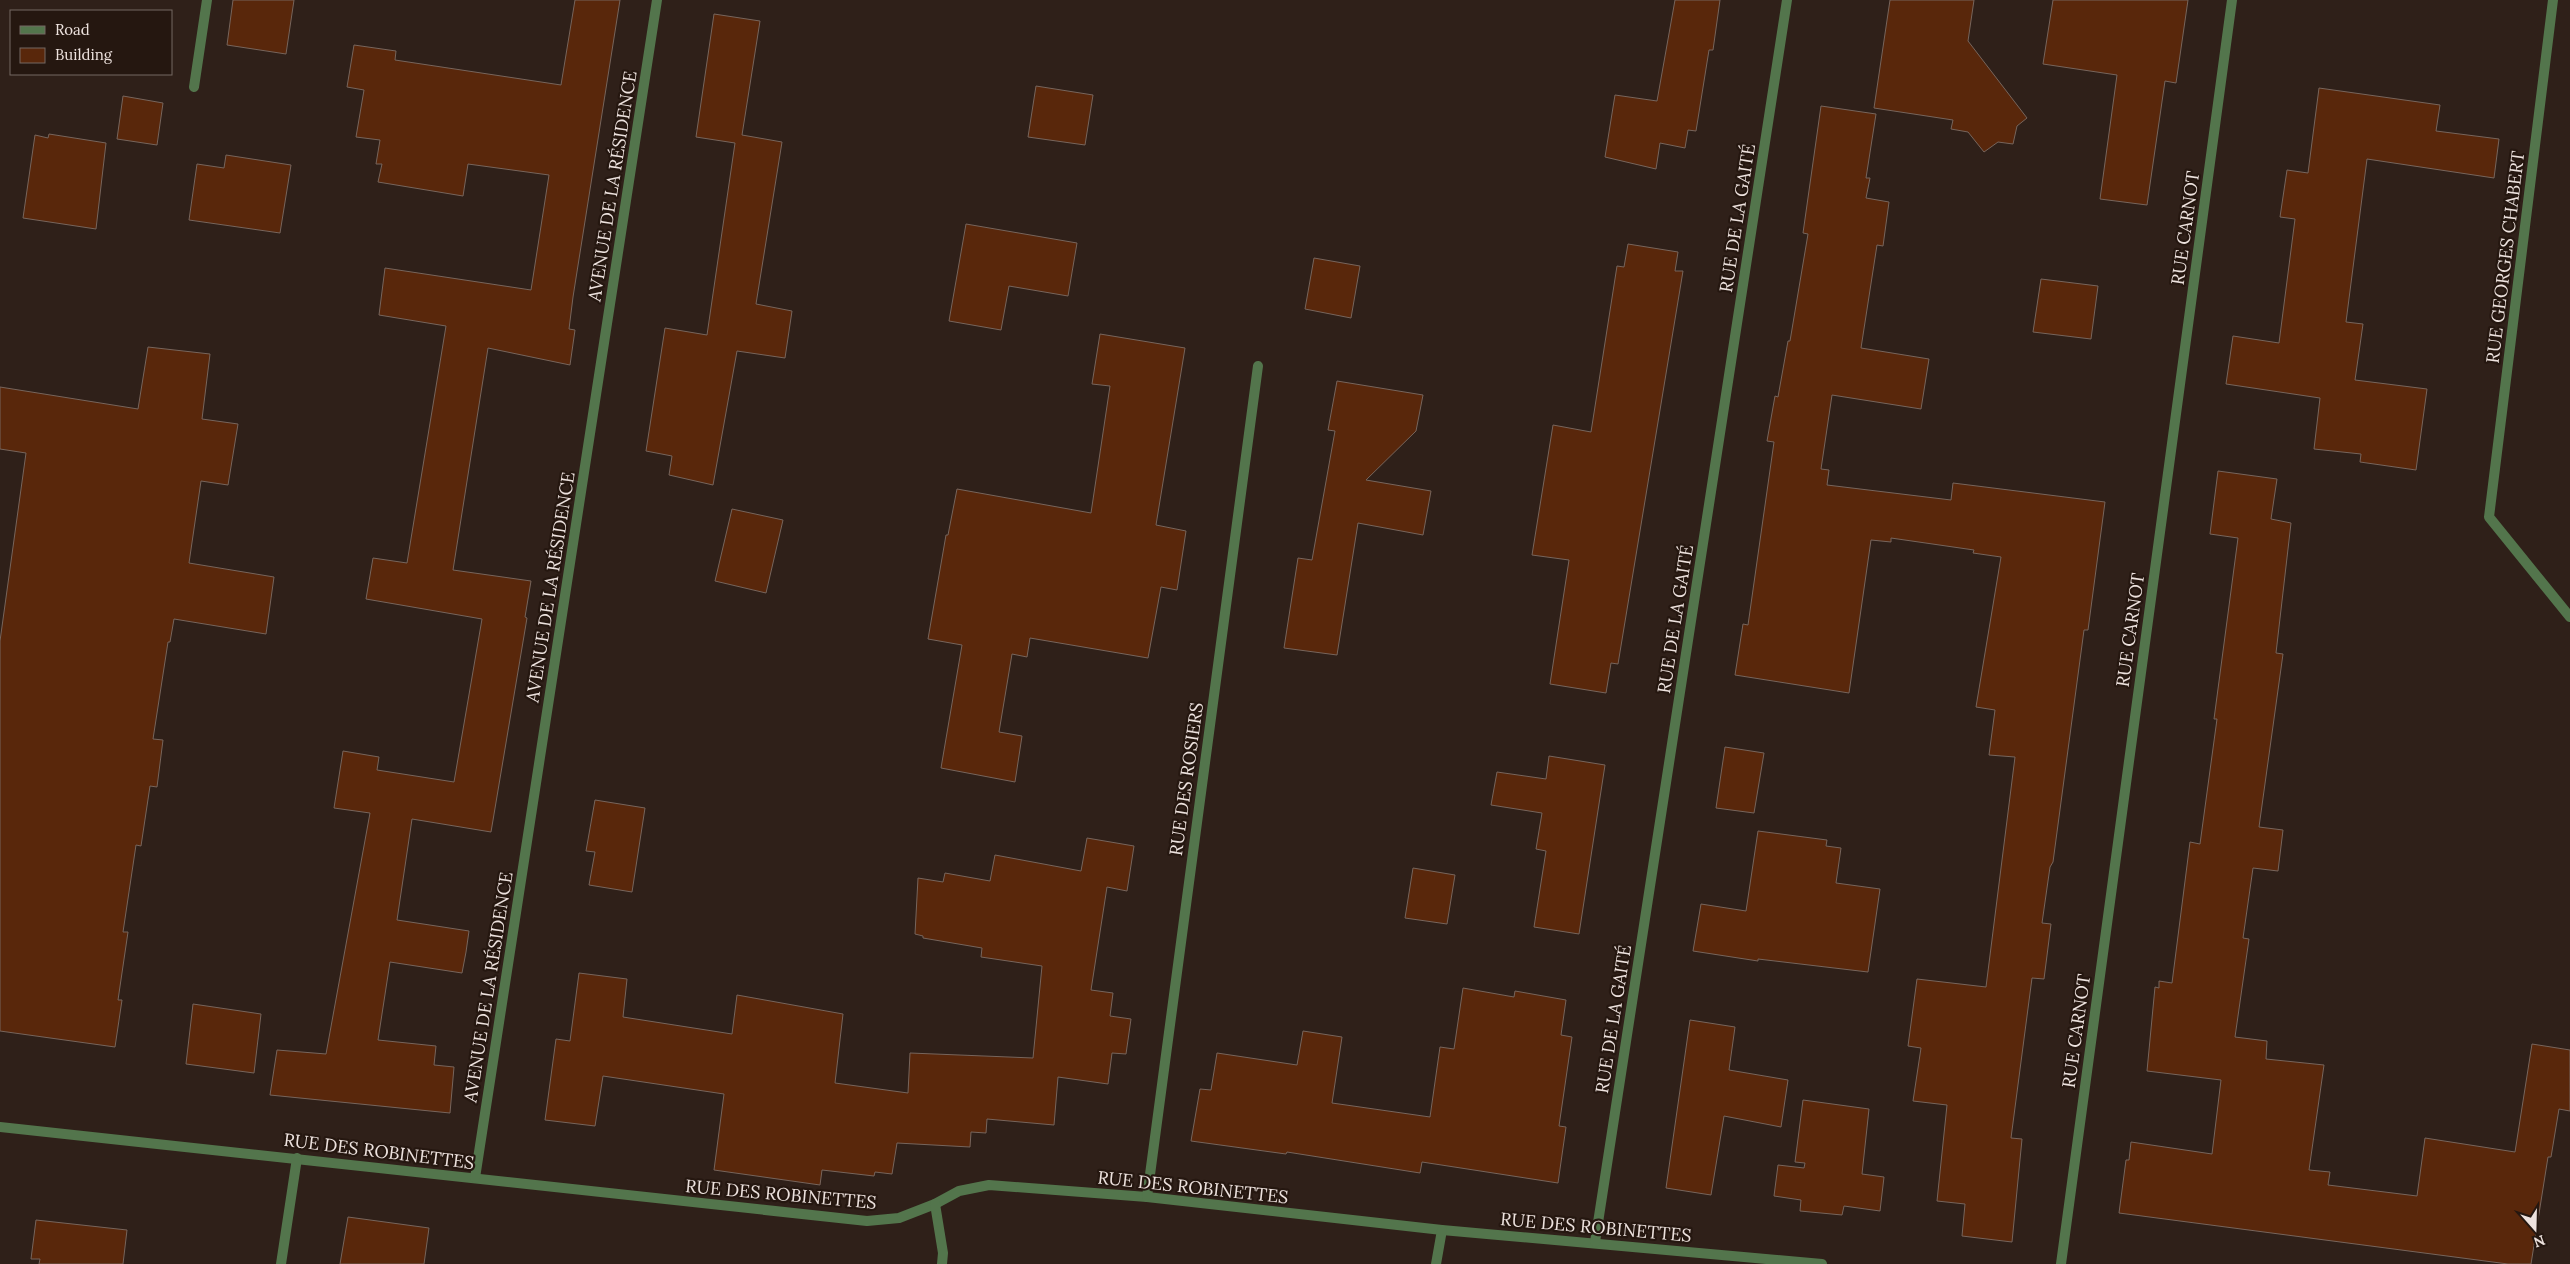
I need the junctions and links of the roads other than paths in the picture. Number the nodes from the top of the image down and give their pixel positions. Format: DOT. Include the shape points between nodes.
graph roads {
  1 [pos="207,0"];
  2 [pos="658,0"];
  3 [pos="1787,0"];
  4 [pos="2232,0"];
  5 [pos="2553,0"];
  6 [pos="194,87"];
  7 [pos="1258,366"];
  8 [pos="2570,617"];
  9 [pos="0,1127"];
  10 [pos="297,1158"];
  11 [pos="475,1178"];
  12 [pos="1146,1197"];
  13 [pos="935,1204"];
  14 [pos="1442,1230"];
  15 [pos="1595,1242"];
  16 [pos="281,1264"];
  17 [pos="942,1264"];
  18 [pos="1436,1264"];
  19 [pos="1822,1264"];
  20 [pos="2060,1264"];
  1 -- 6 [label="street"];
  2 -- 11 [label="street, AVENUE DE LA RÉSIDENCE"];
  3 -- 15 [label="street, RUE DE LA GAITÉ"];
  4 -- 20 [label="street, RUE CARNOT"];
  5 -- 8 [label="street, RUE GEORGES CHABERT" via="2489,517"];
  7 -- 12 [label="street, RUE DES ROSIERS"];
  9 -- 10 [label="street, RUE DES ROBINETTES"];
  10 -- 11 [label="street, RUE DES ROBINETTES"];
  10 -- 16 [label="street"];
  11 -- 13 [label="street, RUE DES ROBINETTES" via="867,1221 899,1218"];
  12 -- 13 [label="street, RUE DES ROBINETTES" via="989,1185 959,1191"];
  12 -- 14 [label="street, RUE DES ROBINETTES"];
  13 -- 17 [label="street"];
  14 -- 15 [label="street, RUE DES ROBINETTES"];
  14 -- 18 [label="street"];
  15 -- 19 [label="street, RUE DES ROBINETTES"];
}
